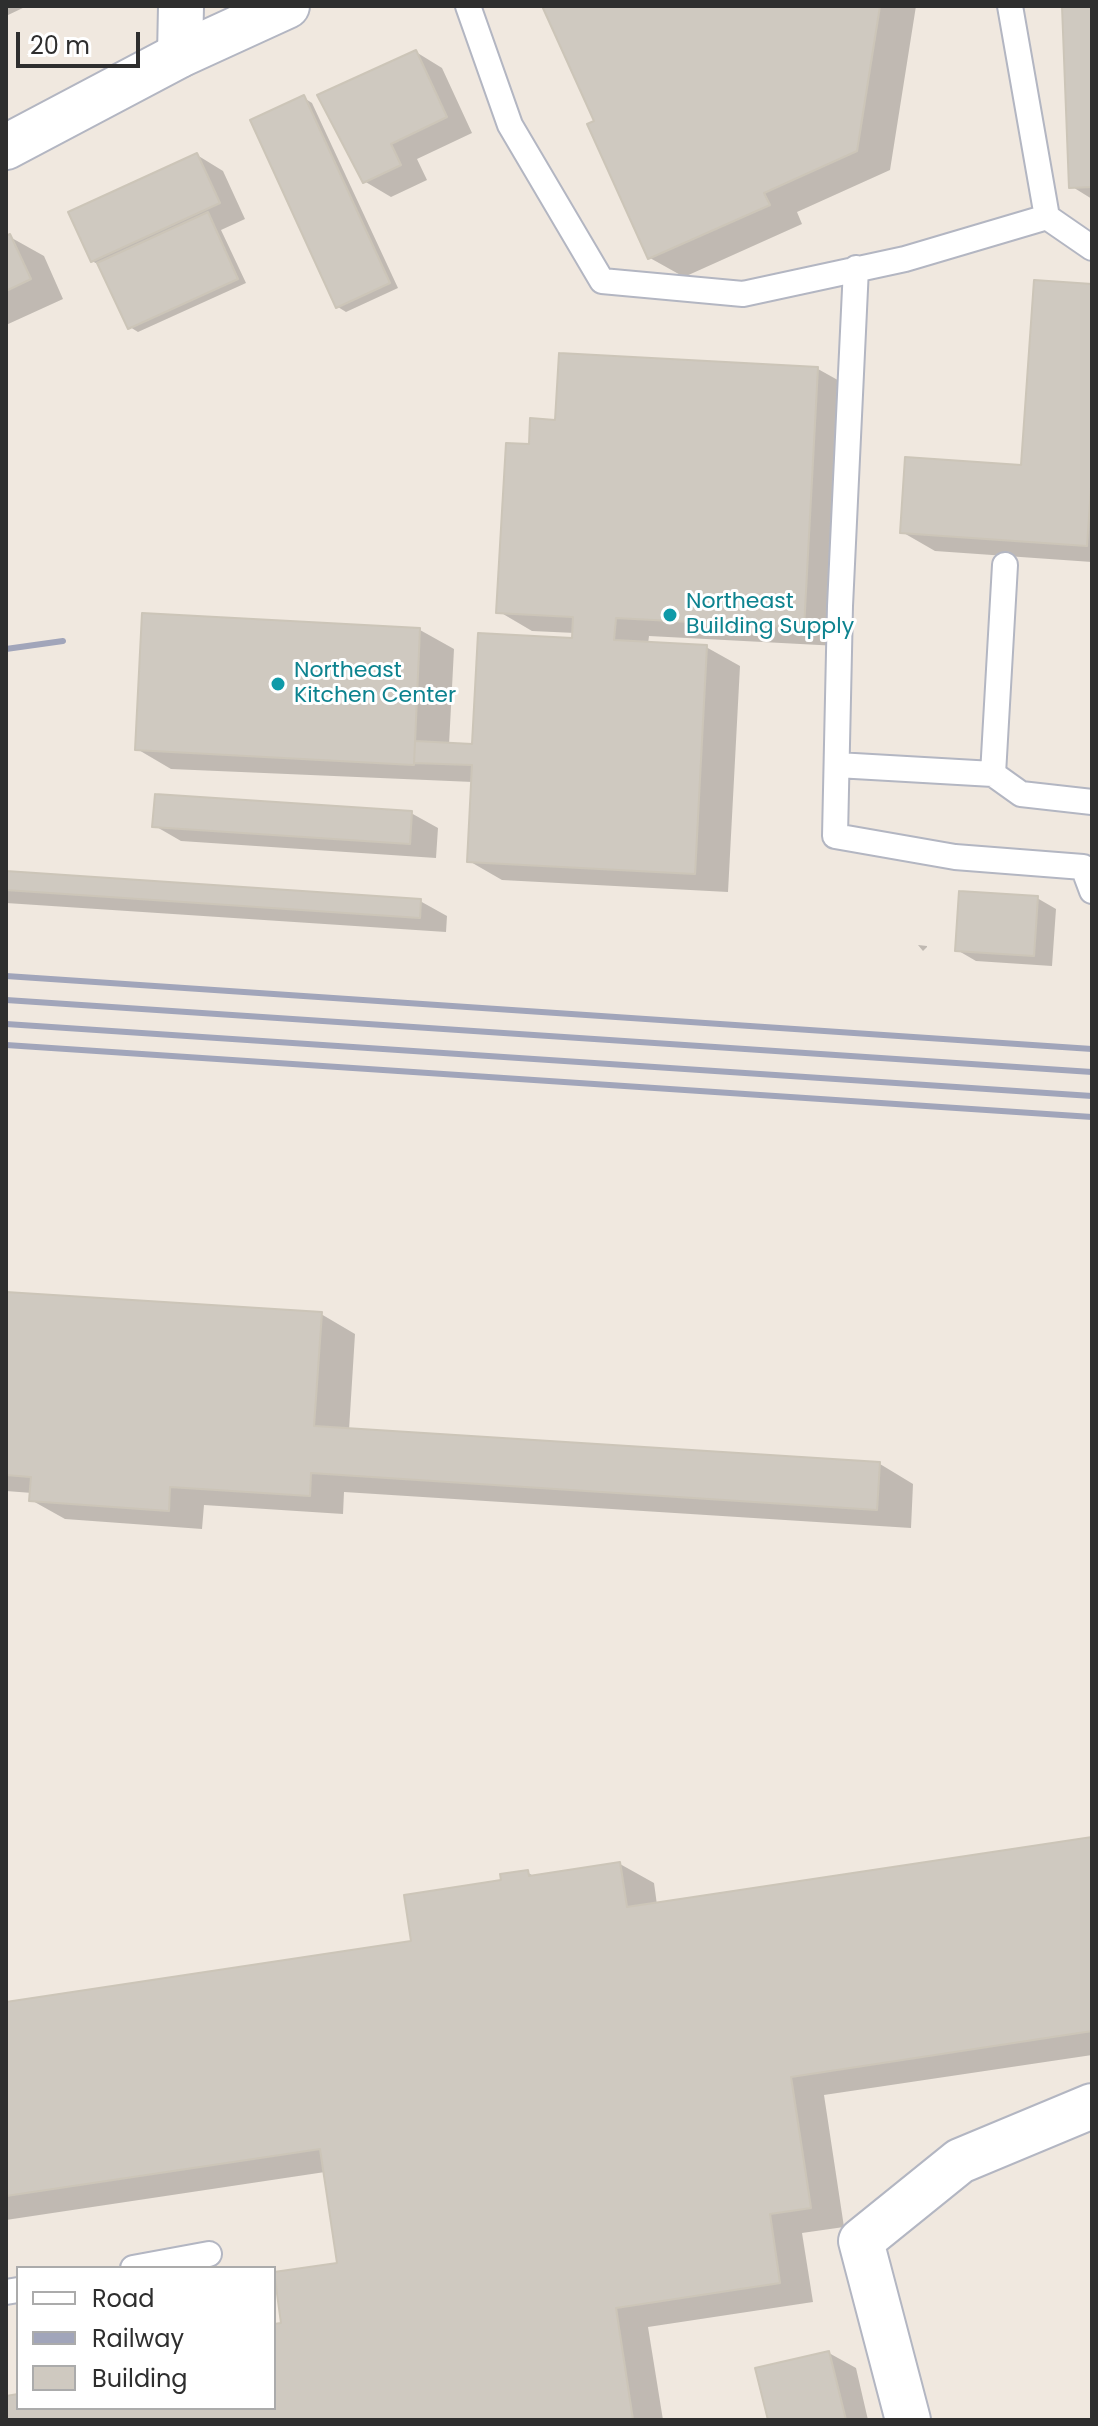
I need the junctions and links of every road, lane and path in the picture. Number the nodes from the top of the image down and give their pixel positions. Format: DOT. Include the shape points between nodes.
graph roads {
  1 [pos="181,6"];
  2 [pos="287,6"];
  3 [pos="468,6"];
  4 [pos="1010,6"];
  5 [pos="180,55"];
  6 [pos="6,147"];
  7 [pos="1047,217"];
  8 [pos="1092,248"];
  9 [pos="856,268"];
  10 [pos="1005,565"];
  11 [pos="837,765"];
  12 [pos="993,774"];
  13 [pos="1092,802"];
  14 [pos="1092,891"];
  15 [pos="1092,2106"];
  16 [pos="209,2254"];
  17 [pos="144,2266"];
  18 [pos="908,2420"];
  1 -- 5 [label="street"];
  2 -- 5 [label="street"];
  3 -- 9 [label="lane" via="510,125 602,281 743,294"];
  4 -- 7 [label="lane"];
  5 -- 6 [label="street"];
  7 -- 8 [label="lane"];
  7 -- 9 [label="lane"];
  9 -- 11 [label="lane"];
  10 -- 12 [label="lane"];
  11 -- 12 [label="lane"];
  11 -- 14 [label="lane" via="835,836 955,857 1083,867"];
  12 -- 13 [label="lane" via="1021,794"];
  15 -- 18 [label="street" via="960,2161 861,2241"];
  16 -- 17 [label="lane"];
}
